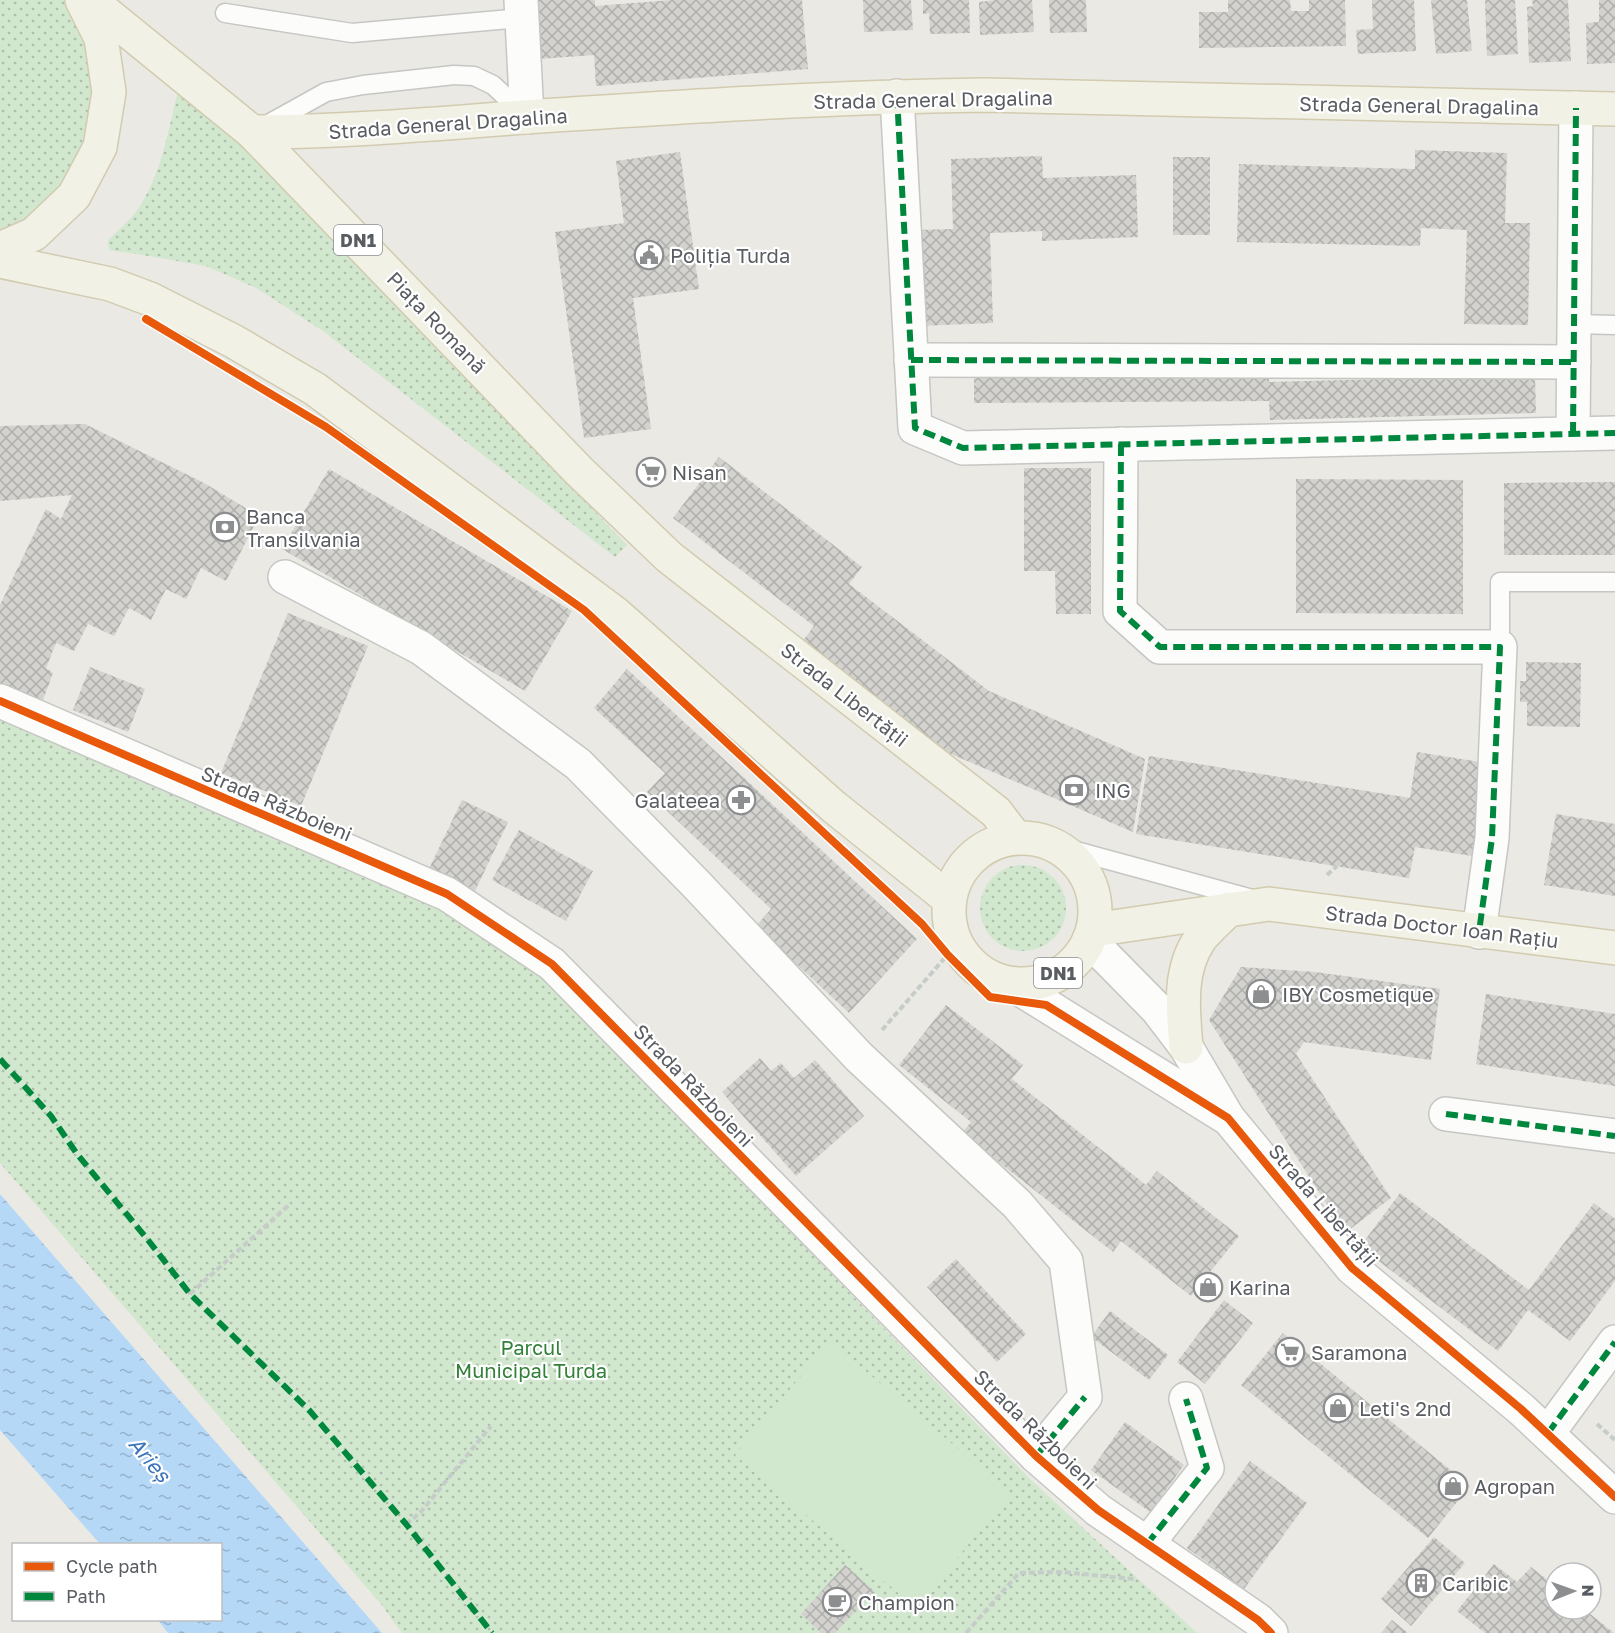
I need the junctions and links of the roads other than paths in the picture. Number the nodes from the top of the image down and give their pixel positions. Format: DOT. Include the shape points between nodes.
graph roads {
  1 [pos="81,0"];
  2 [pos="90,0"];
  3 [pos="521,9"];
  4 [pos="225,13"];
  5 [pos="897,96"];
  6 [pos="1576,108"];
  7 [pos="1615,109"];
  8 [pos="527,117"];
  9 [pos="252,132"];
  10 [pos="0,249"];
  11 [pos="0,261"];
  12 [pos="1574,324"];
  13 [pos="1615,325"];
  14 [pos="911,360"];
  15 [pos="1574,362"];
  16 [pos="1615,433"];
  17 [pos="1573,434"];
  18 [pos="1121,444"];
  19 [pos="669,557"];
  20 [pos="285,577"];
  21 [pos="1615,582"];
  22 [pos="1500,647"];
  23 [pos="0,701"];
  24 [pos="1015,837"];
  25 [pos="1061,847"];
  26 [pos="949,899"];
  27 [pos="1269,904"];
  28 [pos="1229,909"];
  29 [pos="1479,932"];
  30 [pos="1091,935"];
  31 [pos="1615,948"];
  32 [pos="1012,984"];
  33 [pos="1186,1047"];
  34 [pos="1446,1113"];
  35 [pos="1228,1118"];
  36 [pos="1615,1136"];
  37 [pos="1615,1342"];
  38 [pos="1186,1399"];
  39 [pos="1548,1433"];
  40 [pos="1036,1456"];
  41 [pos="1615,1497"];
  42 [pos="1147,1544"];
  43 [pos="1271,1633"];
  1 -- 10 [label="main road" via="101,38 110,92 100,147 74,196 34,234"];
  2 -- 9 [label="main road, Piața Romană / DN1"];
  3 -- 4 [label="lane" via="352,33"];
  3 -- 8 [label="street"];
  5 -- 6 [label="main road, Strada General Dragalina"];
  5 -- 8 [label="main road, Strada General Dragalina"];
  5 -- 14 [label="street"];
  6 -- 7 [label="main road, Strada General Dragalina"];
  6 -- 12 [label="street"];
  8 -- 9 [label="main road, Strada General Dragalina" via="325,132"];
  8 -- 9 [label="lane" via="493,85 474,76 454,75 326,92"];
  9 -- 19 [label="main road, Piața Romană / DN1" via="579,471"];
  11 -- 26 [label="main road" via="110,284 150,299 315,389 616,615 834,807"];
  12 -- 13 [label="lane"];
  12 -- 15 [label="street"];
  14 -- 15 [label="street"];
  14 -- 18 [label="street" via="915,428 963,448"];
  15 -- 17 [label="street"];
  16 -- 17 [label="street"];
  17 -- 18 [label="street"];
  18 -- 22 [label="street" via="1120,611 1160,647"];
  19 -- 24 [label="main road, Strada Libertății / DN1" via="996,812"];
  20 -- 40 [label="street" via="421,648 578,764 859,1057 1017,1204 1066,1261 1085,1397"];
  21 -- 22 [label="lane" via="1500,582"];
  22 -- 29 [label="street" via="1492,838"];
  23 -- 40 [label="street, Strada Războieni" via="447,894 552,964"];
  24 -- 25 [label="main road, DN1" via="1039,838"];
  24 -- 26 [label="main road, DN1" via="984,847 968,861 960,869"];
  25 -- 27 [label="lane, Strada Doctor Ioan Rațiu"];
  25 -- 30 [label="main road, DN1" via="1078,863 1090,883 1095,906"];
  26 -- 32 [label="main road, DN1" via="951,953 990,978"];
  27 -- 28 [label="main road, Strada Doctor Ioan Rațiu"];
  27 -- 29 [label="main road, Strada Doctor Ioan Rațiu"];
  28 -- 30 [label="main road, Strada Doctor Ioan Rațiu"];
  28 -- 33 [label="main road" via="1200,939 1189,965 1182,993"];
  29 -- 31 [label="main road, Strada Doctor Ioan Rațiu"];
  30 -- 32 [label="main road, DN1" via="1077,960 1048,980"];
  30 -- 33 [label="street, Strada Libertății / DN1"];
  32 -- 35 [label="street, Strada Libertății / DN1"];
  33 -- 35 [label="street, Strada Libertății / DN1"];
  34 -- 36 [label="street"];
  35 -- 39 [label="street, Strada Libertății / DN1" via="1352,1268"];
  37 -- 39 [label="street"];
  38 -- 42 [label="street" via="1207,1468"];
  39 -- 41 [label="street, Strada Libertății / DN1"];
  40 -- 42 [label="street, Strada Războieni" via="1098,1510"];
  42 -- 43 [label="street, Strada Războieni"];
}
